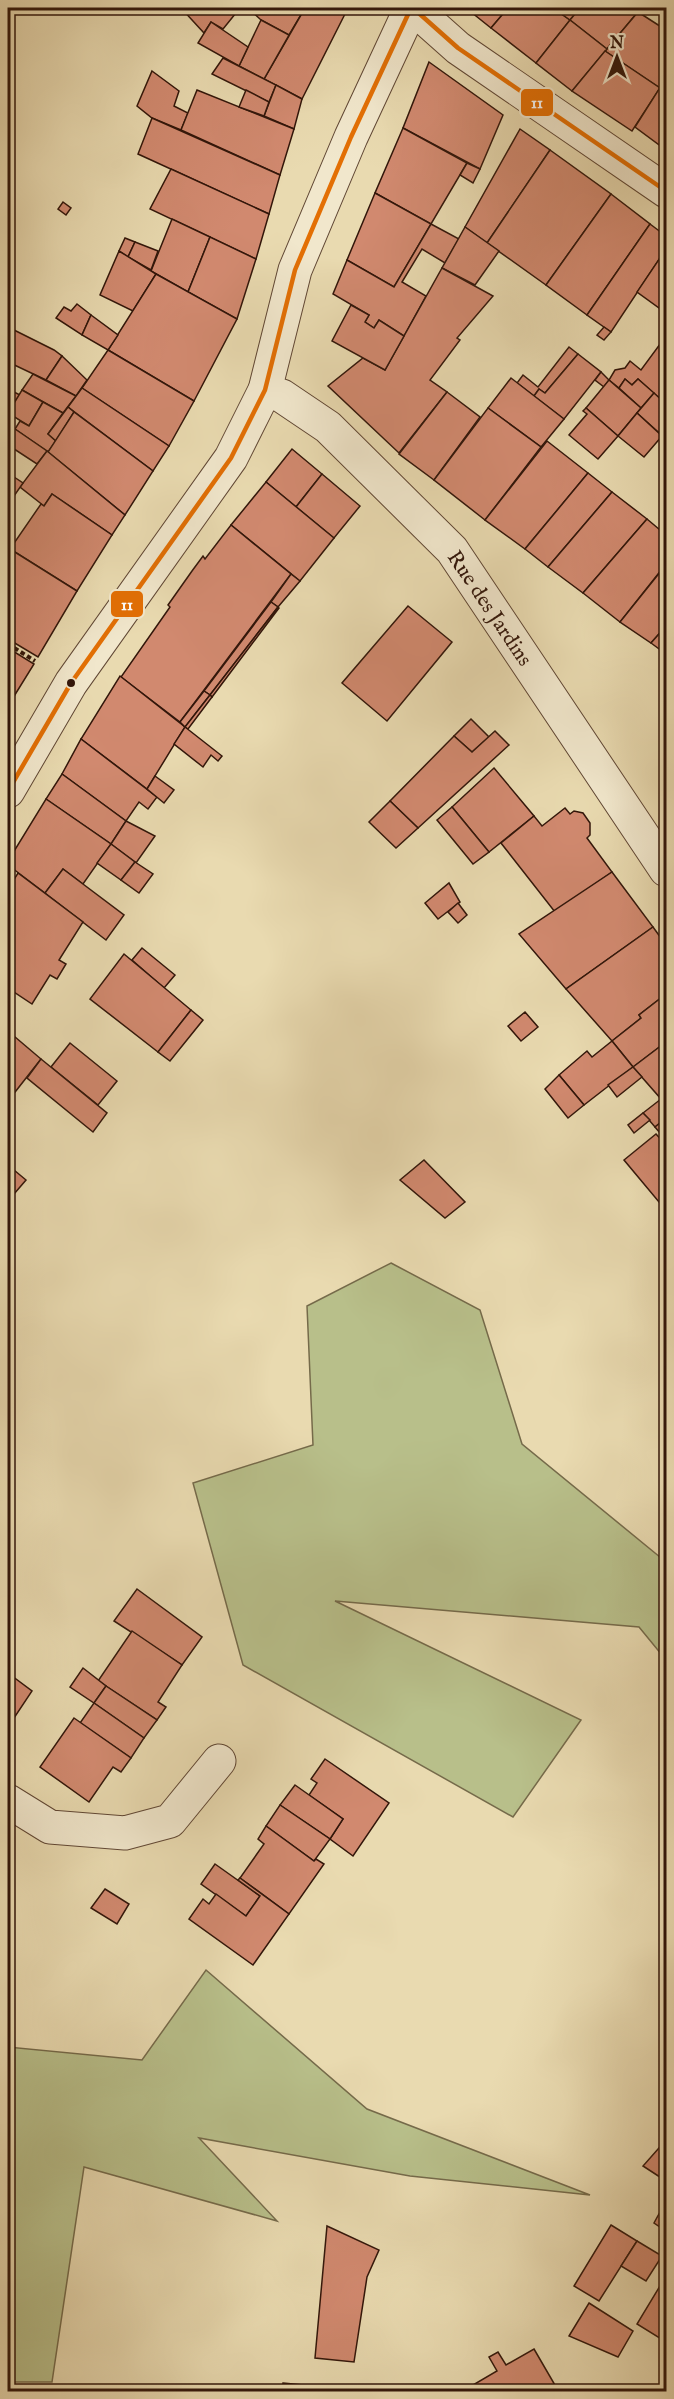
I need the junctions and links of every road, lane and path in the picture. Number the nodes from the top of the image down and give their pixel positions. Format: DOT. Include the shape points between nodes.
graph roads {
  1 [pos="412,8"];
  2 [pos="666,191"];
  3 [pos="265,390"];
  4 [pos="8,791"];
  5 [pos="666,870"];
  6 [pos="219,1761"];
  7 [pos="8,1801"];
  1 -- 2 [label="street" via="458,48"];
  1 -- 3 [label="street" via="351,137 295,270"];
  3 -- 4 [label="street" via="231,458 71,683"];
  3 -- 5 [label="street, Rue des Jardins" via="282,396 328,427 452,550"];
  6 -- 7 [label="street" via="170,1821 125,1833 50,1827"];
}
